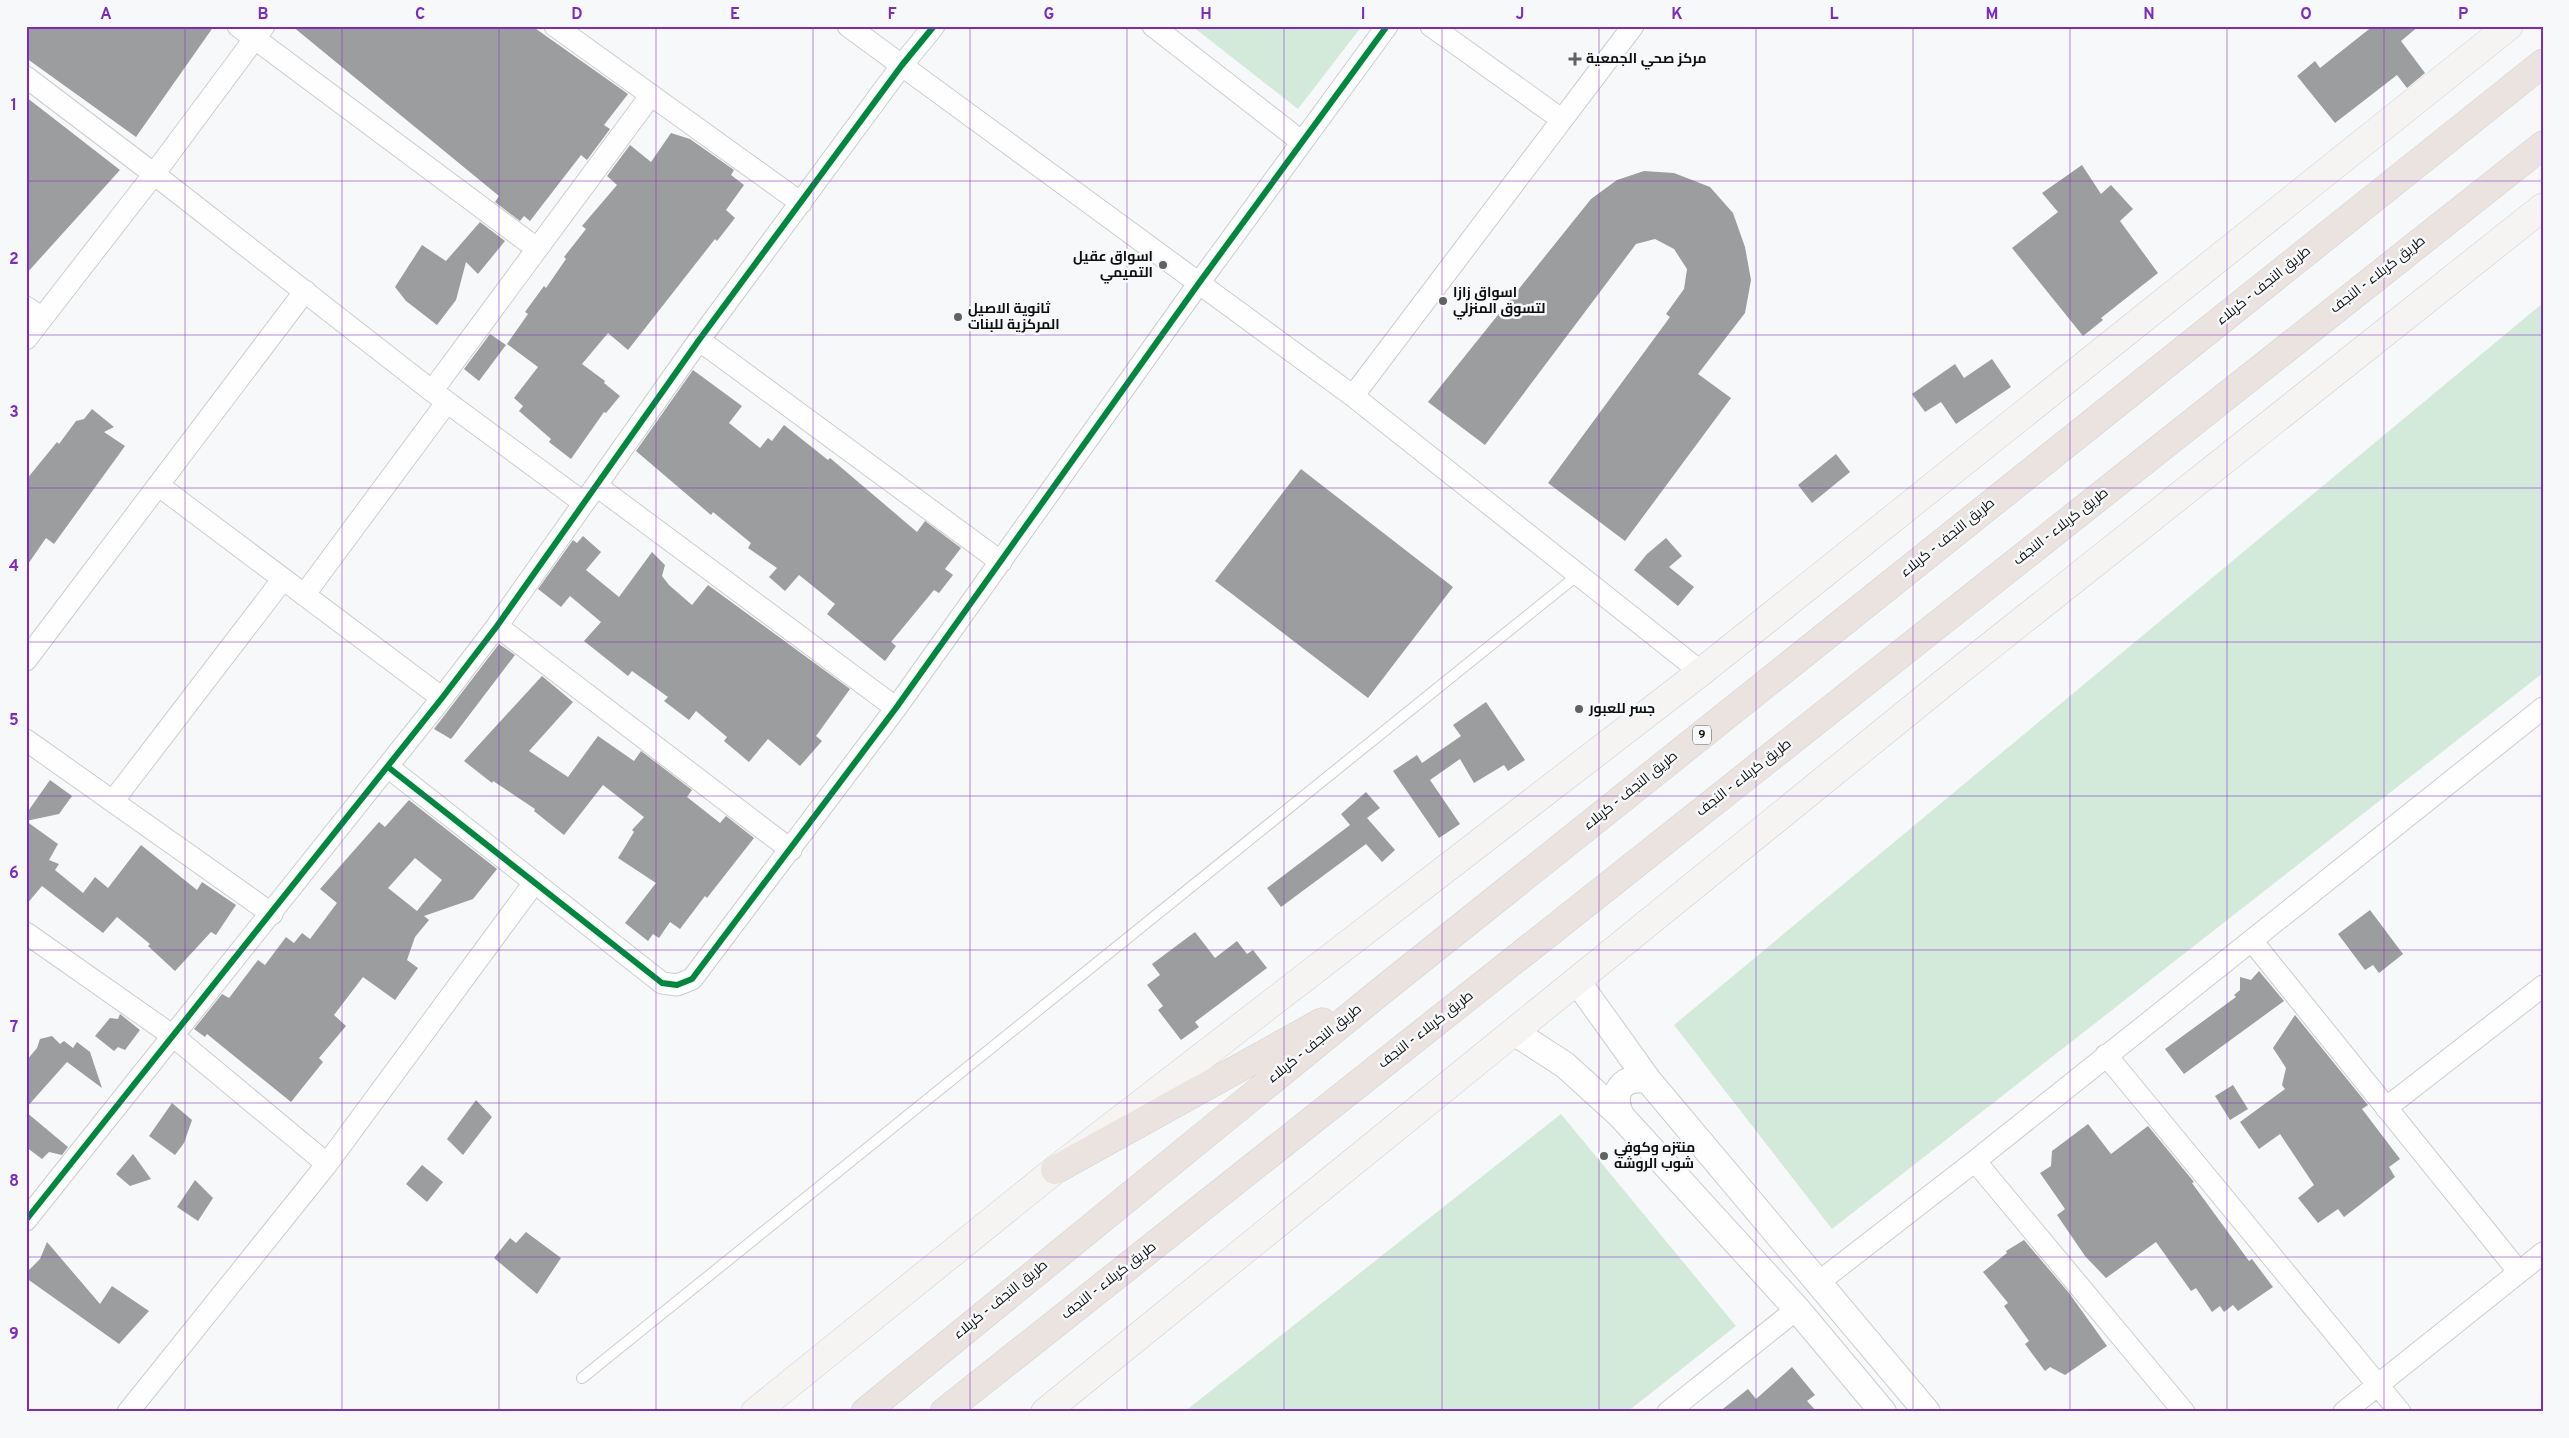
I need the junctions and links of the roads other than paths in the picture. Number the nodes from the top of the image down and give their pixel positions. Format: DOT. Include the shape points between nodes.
graph roads {
  1 [pos="555,26"];
  2 [pos="848,26"];
  3 [pos="934,26"];
  4 [pos="1387,26"];
  5 [pos="1431,26"];
  6 [pos="1632,26"];
  7 [pos="2509,26"];
  8 [pos="1158,28"];
  9 [pos="252,30"];
  10 [pos="2543,64"];
  11 [pos="902,65"];
  12 [pos="26,77"];
  13 [pos="651,95"];
  14 [pos="1561,119"];
  15 [pos="1302,142"];
  16 [pos="2543,144"];
  17 [pos="154,174"];
  18 [pos="801,203"];
  19 [pos="2543,207"];
  20 [pos="536,248"];
  21 [pos="1199,283"];
  22 [pos="305,291"];
  23 [pos="34,312"];
  24 [pos="26,339"];
  25 [pos="699,340"];
  26 [pos="1353,396"];
  27 [pos="440,397"];
  28 [pos="158,486"];
  29 [pos="597,486"];
  30 [pos="584,503"];
  31 [pos="1001,562"];
  32 [pos="1579,574"];
  33 [pos="283,579"];
  34 [pos="304,595"];
  35 [pos="497,626"];
  36 [pos="26,660"];
  37 [pos="1701,672"];
  38 [pos="442,698"];
  39 [pos="896,708"];
  40 [pos="2543,708"];
  41 [pos="26,740"];
  42 [pos="388,767"];
  43 [pos="112,801"];
  44 [pos="791,850"];
  45 [pos="534,883"];
  46 [pos="272,914"];
  47 [pos="26,934"];
  48 [pos="2252,941"];
  49 [pos="1577,980"];
  50 [pos="2543,986"];
  51 [pos="1384,988"];
  52 [pos="1514,1032"];
  53 [pos="172,1036"];
  54 [pos="2106,1055"];
  55 [pos="1648,1080"];
  56 [pos="2386,1108"];
  57 [pos="1621,1116"];
  58 [pos="1974,1161"];
  59 [pos="327,1164"];
  60 [pos="1055,1170"];
  61 [pos="26,1220"];
  62 [pos="2543,1253"];
  63 [pos="2519,1272"];
  64 [pos="1819,1282"];
  65 [pos="1797,1309"];
  66 [pos="582,1378"];
  67 [pos="2377,1385"];
  68 [pos="128,1412"];
  69 [pos="755,1412"];
  70 [pos="865,1412"];
  71 [pos="944,1412"];
  72 [pos="1045,1412"];
  73 [pos="1668,1412"];
  74 [pos="1882,1412"];
  75 [pos="1927,1412"];
  76 [pos="2184,1412"];
  77 [pos="2344,1412"];
  78 [pos="2400,1412"];
  1 -- 13 [label="street"];
  2 -- 11 [label="street"];
  3 -- 11 [label="street"];
  4 -- 15 [label="street"];
  5 -- 14 [label="street"];
  6 -- 14 [label="street"];
  7 -- 37 [label="main road"];
  8 -- 15 [label="street"];
  9 -- 17 [label="street"];
  9 -- 20 [label="street"];
  10 -- 51 [label="highway, طريق النجف - کربلاء / 9"];
  11 -- 18 [label="street"];
  11 -- 21 [label="street"];
  12 -- 17 [label="street"];
  13 -- 18 [label="street"];
  13 -- 20 [label="street"];
  14 -- 26 [label="street"];
  15 -- 21 [label="street"];
  16 -- 71 [label="highway, طريق کربلاء - النجف"];
  17 -- 22 [label="street"];
  17 -- 23 [label="street"];
  18 -- 25 [label="street"];
  19 -- 49 [label="main road" via="1945,682"];
  20 -- 27 [label="street"];
  21 -- 26 [label="street"];
  21 -- 31 [label="street"];
  22 -- 27 [label="street"];
  22 -- 28 [label="street"];
  23 -- 24 [label="street"];
  25 -- 29 [label="street"];
  25 -- 31 [label="street"];
  26 -- 32 [label="street"];
  27 -- 30 [label="street"];
  27 -- 34 [label="street"];
  28 -- 33 [label="street"];
  28 -- 36 [label="street"];
  29 -- 30 [label="street"];
  29 -- 39 [label="street"];
  30 -- 35 [label="street"];
  31 -- 39 [label="street"];
  32 -- 37 [label="street"];
  32 -- 66 [label="lane"];
  33 -- 34 [label="street"];
  33 -- 43 [label="street"];
  34 -- 38 [label="street"];
  35 -- 38 [label="street"];
  35 -- 44 [label="street"];
  37 -- 60 [label="main road"];
  38 -- 42 [label="street"];
  39 -- 44 [label="street"];
  40 -- 48 [label="street"];
  41 -- 43 [label="street"];
  42 -- 45 [label="street"];
  42 -- 46 [label="street"];
  43 -- 46 [label="street"];
  44 -- 45 [label="street" via="703,967 692,979 677,985 662,983"];
  45 -- 59 [label="street"];
  46 -- 53 [label="street"];
  47 -- 53 [label="street"];
  48 -- 54 [label="street"];
  48 -- 56 [label="street"];
  49 -- 52 [label="main road"];
  49 -- 55 [label="street"];
  50 -- 56 [label="street"];
  51 -- 60 [label="highway"];
  51 -- 70 [label="highway, طريق النجف - کربلاء / 9"];
  52 -- 57 [label="street" via="1565,1065"];
  52 -- 72 [label="main road"];
  53 -- 59 [label="street"];
  53 -- 61 [label="street"];
  54 -- 58 [label="street"];
  54 -- 67 [label="street"];
  55 -- 57 [label="street" via="1636,1078 1617,1092 1616,1105"];
  55 -- 64 [label="street"];
  56 -- 63 [label="street"];
  57 -- 65 [label="street"];
  58 -- 64 [label="street"];
  58 -- 76 [label="street"];
  59 -- 68 [label="street"];
  60 -- 69 [label="main road"];
  62 -- 63 [label="street"];
  63 -- 67 [label="street"];
  64 -- 75 [label="street"];
  65 -- 73 [label="street"];
  65 -- 74 [label="street"];
  67 -- 77 [label="street"];
  67 -- 78 [label="street"];
}
